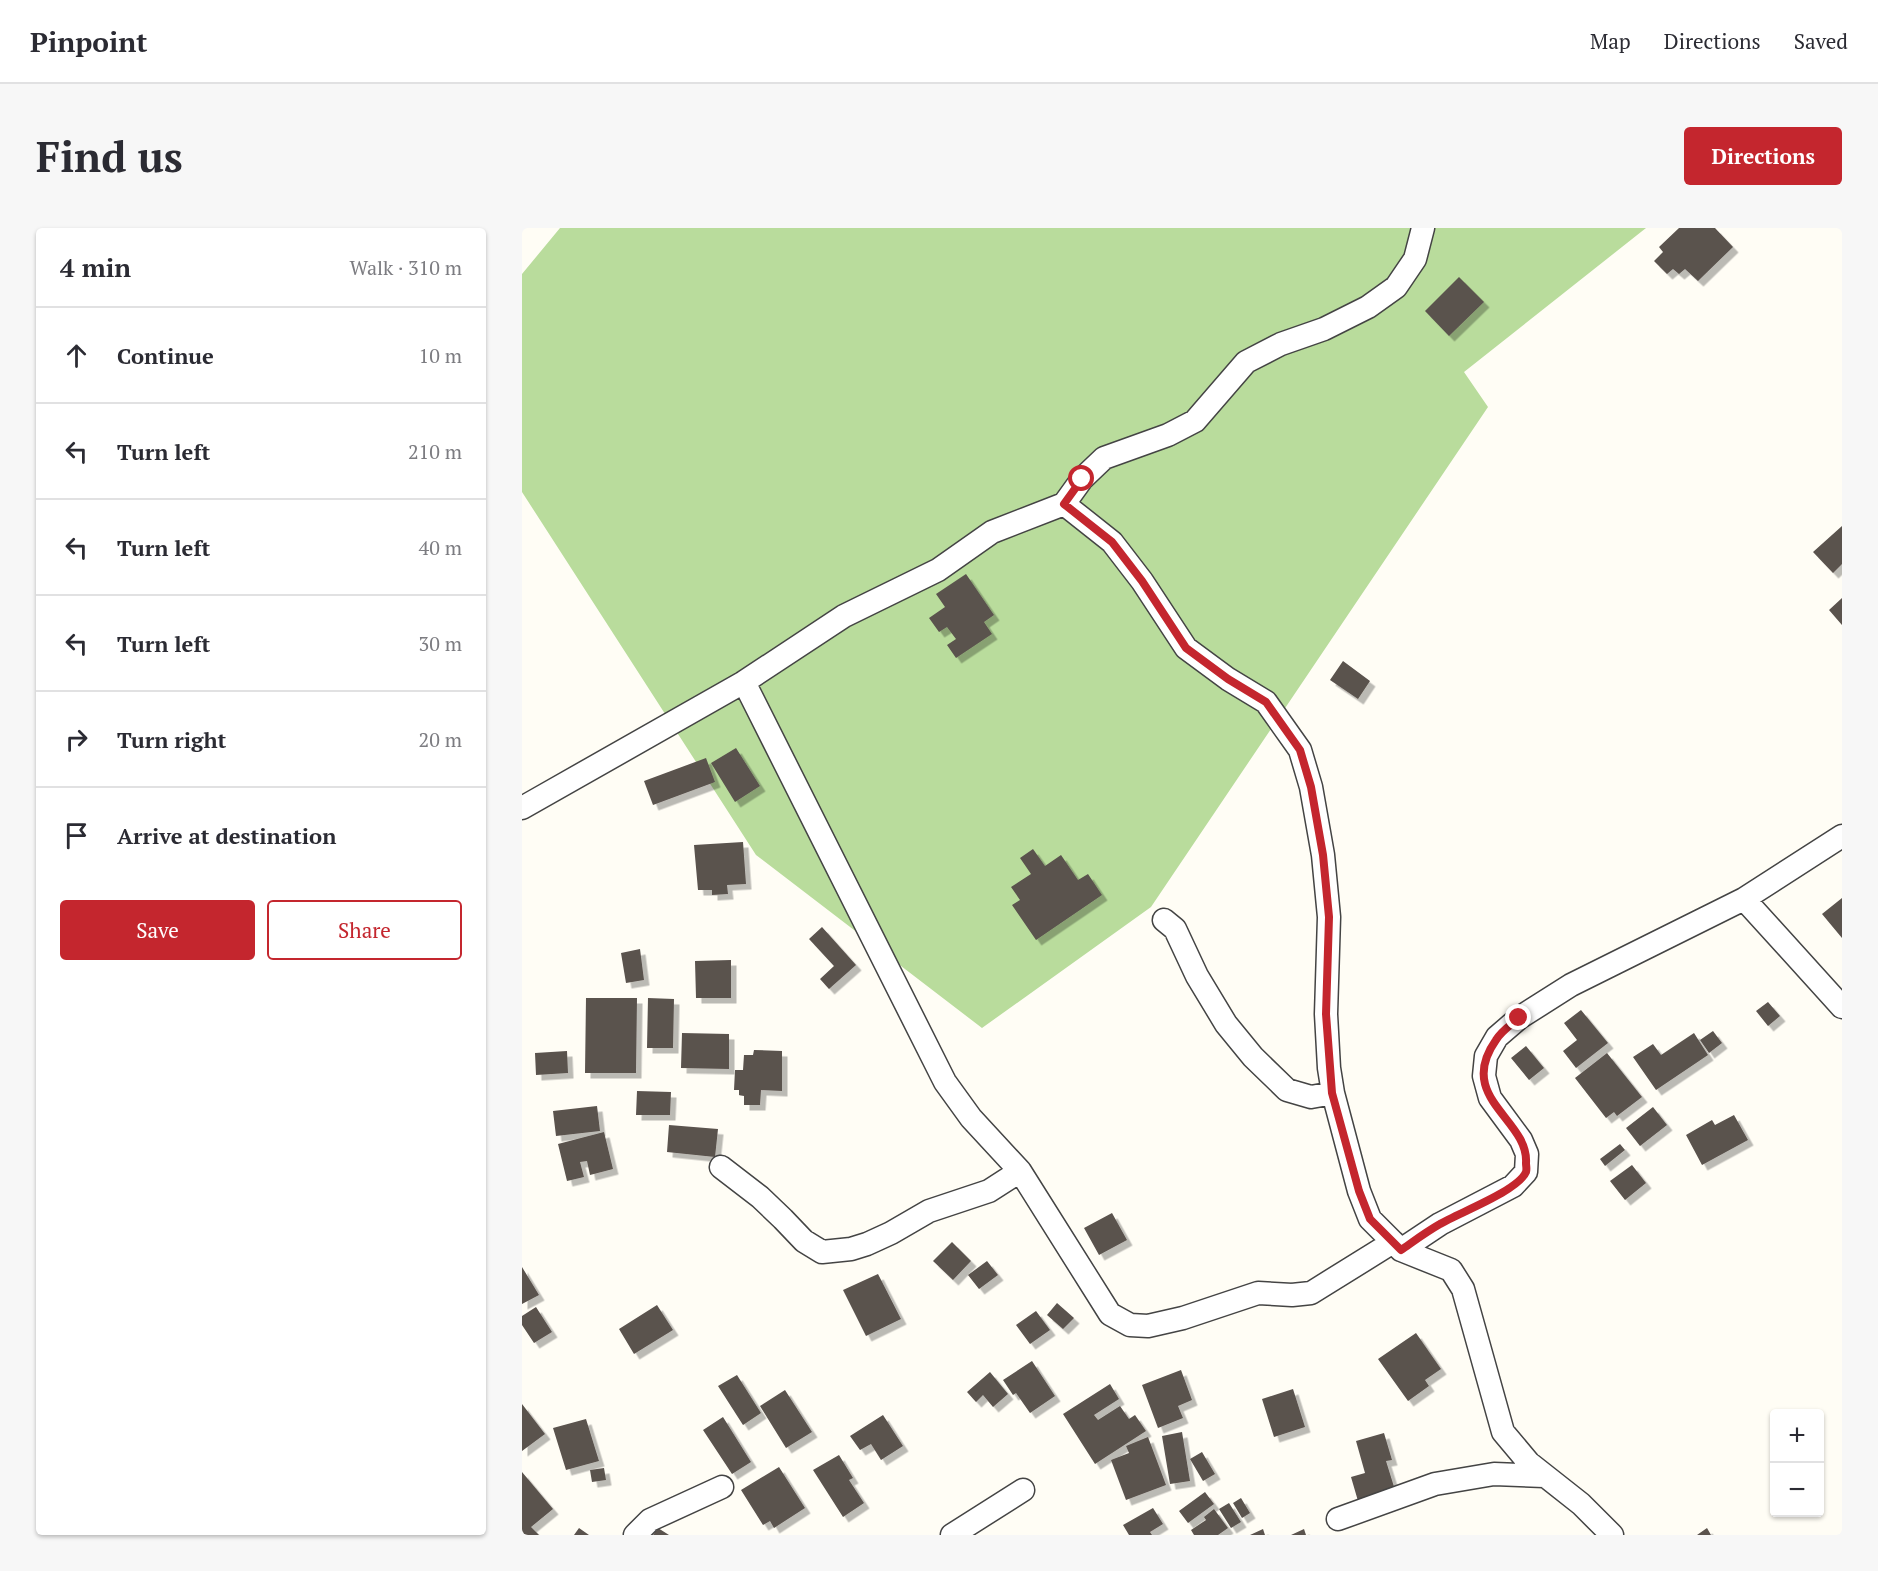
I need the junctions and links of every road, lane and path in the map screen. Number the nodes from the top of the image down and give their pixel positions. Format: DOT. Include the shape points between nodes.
graph roads {
  1 [pos="1423,228"];
  2 [pos="1064,504"];
  3 [pos="744,682"];
  4 [pos="522,808"];
  5 [pos="1842,836"];
  6 [pos="1744,899"];
  7 [pos="1164,920"];
  8 [pos="1842,1007"];
  9 [pos="1332,1093"];
  10 [pos="721,1167"];
  11 [pos="1020,1171"];
  12 [pos="1397,1246"];
  13 [pos="1544,1476"];
  14 [pos="722,1487"];
  15 [pos="1023,1490"];
  16 [pos="1338,1519"];
  17 [pos="635,1535"];
  18 [pos="952,1535"];
  19 [pos="1612,1535"];
  1 -- 2 [label="street" via="1415,259 1396,287 1368,307 1246,362 1195,421 1104,458"];
  2 -- 3 [label="street" via="992,532 938,570 843,616"];
  2 -- 9 [label="street" via="1112,542 1186,648 1266,702 1300,750 1311,787 1329,917 1326,1014"];
  3 -- 4 [label="street"];
  3 -- 11 [label="street" via="945,1082 971,1118"];
  5 -- 6 [label="street"];
  6 -- 8 [label="street"];
  6 -- 12 [label="street" via="1571,985 1497,1037 1486,1056 1484,1076 1490,1098 1521,1140 1527,1154 1526,1172 1513,1186"];
  7 -- 9 [label="street" via="1175,929 1226,1024 1253,1058 1287,1090 1311,1097"];
  9 -- 12 [label="street" via="1370,1219"];
  10 -- 11 [label="street" via="760,1197 804,1241 822,1252 867,1245 929,1211 989,1191"];
  11 -- 12 [label="street" via="1110,1314 1130,1325 1148,1326 1183,1318 1257,1293 1311,1293"];
  12 -- 13 [label="street" via="1451,1270 1463,1289 1503,1432"];
  13 -- 16 [label="street" via="1494,1474 1435,1484"];
  13 -- 19 [label="street" via="1581,1504"];
  14 -- 17 [label="street" via="650,1520"];
  15 -- 18 [label="street"];
}
